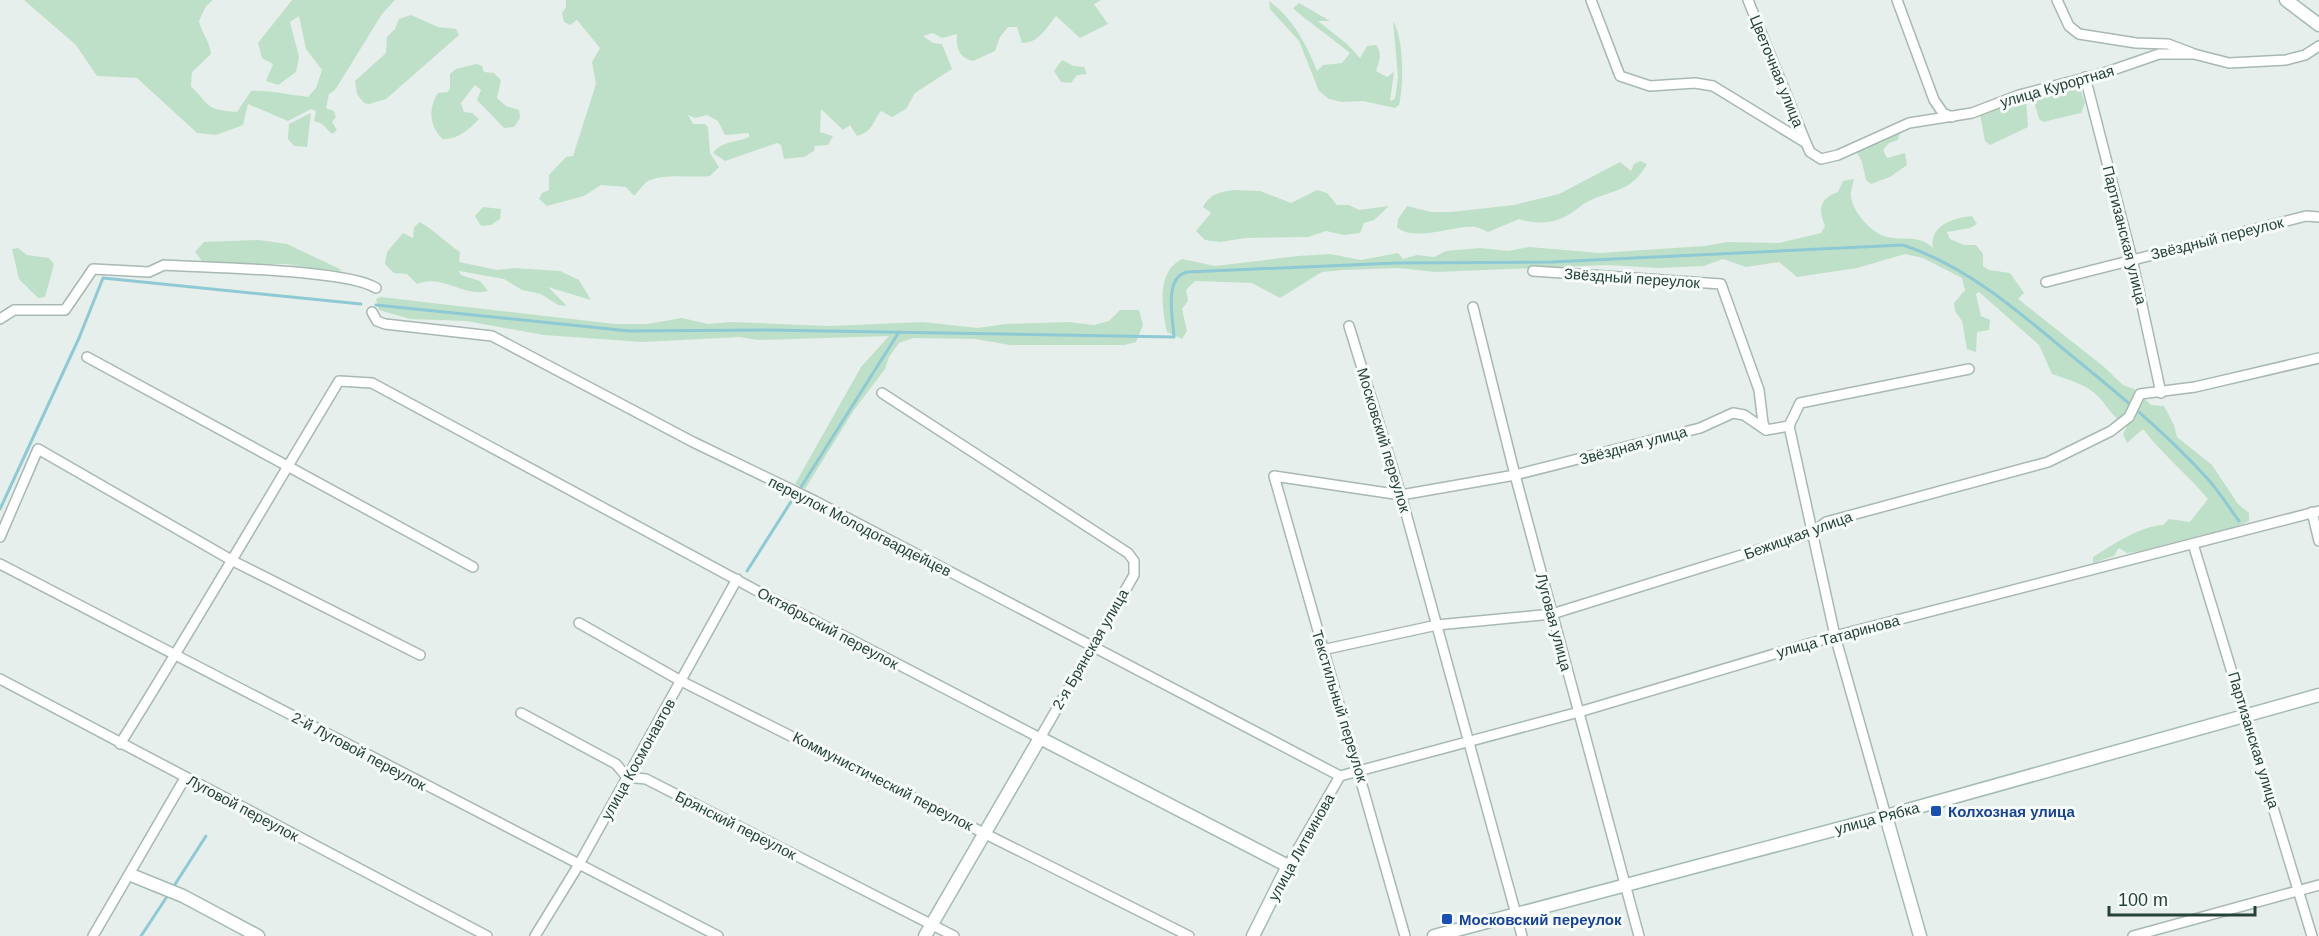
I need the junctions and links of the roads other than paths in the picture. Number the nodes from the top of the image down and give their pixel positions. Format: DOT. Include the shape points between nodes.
graph roads {
  1 [pos="1591,0"];
  2 [pos="1748,0"];
  3 [pos="1897,0"];
  4 [pos="2057,0"];
  5 [pos="2286,0"];
  6 [pos="2319,25"];
  7 [pos="2319,46"];
  8 [pos="2194,54"];
  9 [pos="2085,77"];
  10 [pos="1952,117"];
  11 [pos="1806,143"];
  12 [pos="2319,217"];
  13 [pos="2132,259"];
  14 [pos="1533,271"];
  15 [pos="2046,282"];
  16 [pos="376,288"];
  17 [pos="1473,306"];
  18 [pos="372,312"];
  19 [pos="0,319"];
  20 [pos="1349,326"];
  21 [pos="87,357"];
  22 [pos="2319,358"];
  23 [pos="1969,369"];
  24 [pos="882,393"];
  25 [pos="2161,393"];
  26 [pos="1790,426"];
  27 [pos="1766,430"];
  28 [pos="287,465"];
  29 [pos="1274,476"];
  30 [pos="1515,476"];
  31 [pos="1401,495"];
  32 [pos="2315,511"];
  33 [pos="1812,533"];
  34 [pos="0,537"];
  35 [pos="2319,541"];
  36 [pos="2193,544"];
  37 [pos="233,561"];
  38 [pos="0,564"];
  39 [pos="473,567"];
  40 [pos="736,579"];
  41 [pos="1552,614"];
  42 [pos="579,623"];
  43 [pos="1437,625"];
  44 [pos="1835,636"];
  45 [pos="1091,646"];
  46 [pos="1322,650"];
  47 [pos="176,655"];
  48 [pos="420,655"];
  49 [pos="0,679"];
  50 [pos="681,681"];
  51 [pos="2319,695"];
  52 [pos="1579,712"];
  53 [pos="521,713"];
  54 [pos="2247,716"];
  55 [pos="1040,738"];
  56 [pos="1468,742"];
  57 [pos="120,744"];
  58 [pos="1360,771"];
  59 [pos="1340,776"];
  60 [pos="627,777"];
  61 [pos="185,778"];
  62 [pos="1886,816"];
  63 [pos="986,833"];
  64 [pos="578,866"];
  65 [pos="1288,866"];
  66 [pos="131,874"];
  67 [pos="2319,885"];
  68 [pos="1625,886"];
  69 [pos="2299,890"];
  70 [pos="1516,915"];
  71 [pos="932,925"];
  72 [pos="93,936"];
  73 [pos="258,936"];
  74 [pos="487,936"];
  75 [pos="535,936"];
  76 [pos="718,936"];
  77 [pos="925,936"];
  78 [pos="954,936"];
  79 [pos="1189,936"];
  80 [pos="1253,936"];
  81 [pos="1405,936"];
  82 [pos="1434,936"];
  83 [pos="1522,936"];
  84 [pos="1639,936"];
  85 [pos="1920,936"];
  86 [pos="2133,936"];
  87 [pos="2312,936"];
  1 -- 11 [label="street" via="1620,76 1650,86 1713,86"];
  2 -- 11 [label="street, Цветочная улица"];
  3 -- 10 [label="street" via="1934,100 1943,113"];
  4 -- 8 [label="street" via="2069,26 2079,34 2168,44"];
  5 -- 6 [label="main road"];
  7 -- 8 [label="street, улица Курортная" via="2286,60 2229,63"];
  8 -- 9 [label="street, улица Курортная" via="2159,54"];
  9 -- 10 [label="street, улица Курортная"];
  9 -- 13 [label="street, Партизанская улица"];
  10 -- 11 [label="street, улица Курортная" via="1909,123 1827,159 1810,152"];
  12 -- 13 [label="street, Звёздный переулок" via="2306,216"];
  13 -- 15 [label="street, Звёздный переулок"];
  13 -- 25 [label="street, Партизанская улица"];
  14 -- 27 [label="street, Звёздный переулок" via="1721,284 1759,390"];
  16 -- 19 [label="street" via="351,279 284,273 164,265 149,272 93,269 65,310 14,310"];
  17 -- 30 [label="street, Луговая улица"];
  18 -- 45 [label="street, переулок Молодогвардейцев" via="377,321 385,324 485,333 502,340"];
  20 -- 31 [label="street, Московский переулок"];
  21 -- 28 [label="street"];
  22 -- 25 [label="street, Бежицкая улица"];
  23 -- 26 [label="street" via="1800,403"];
  24 -- 45 [label="street, 2-я Брянская улица" via="1128,553 1134,561 1134,575"];
  25 -- 33 [label="street, Бежицкая улица" via="2140,394 2130,417 2111,432 2048,462 1826,522"];
  26 -- 27 [label="street"];
  26 -- 33 [label="street"];
  27 -- 30 [label="street, Звёздная улица" via="1732,412 1700,428"];
  28 -- 37 [label="street"];
  28 -- 39 [label="street"];
  28 -- 40 [label="street, Октябрьский переулок" via="339,381 372,383"];
  29 -- 31 [label="street, Звёздная улица"];
  29 -- 46 [label="street, Текстильный переулок"];
  30 -- 31 [label="street, Звёздная улица"];
  30 -- 41 [label="street, Луговая улица"];
  31 -- 43 [label="street, Московский переулок"];
  32 -- 35 [label="street"];
  32 -- 36 [label="street, улица Татаринова"];
  33 -- 41 [label="street, Бежицкая улица"];
  33 -- 44 [label="street"];
  34 -- 37 [label="street" via="38,449"];
  36 -- 44 [label="street, улица Татаринова"];
  36 -- 54 [label="street, Партизанская улица"];
  37 -- 47 [label="street"];
  37 -- 48 [label="street"];
  38 -- 47 [label="street, 2-й Луговой переулок"];
  40 -- 50 [label="street, улица Космонавтов"];
  40 -- 55 [label="street, Октябрьский переулок"];
  41 -- 43 [label="street, Бежицкая улица"];
  41 -- 52 [label="street, Луговая улица"];
  42 -- 50 [label="street, Коммунистический переулок"];
  43 -- 46 [label="street, Бежицкая улица"];
  43 -- 56 [label="street, Московский переулок"];
  44 -- 52 [label="street, улица Татаринова"];
  44 -- 62 [label="street"];
  45 -- 55 [label="street, 2-я Брянская улица"];
  45 -- 59 [label="street, переулок Молодогвардейцев"];
  46 -- 58 [label="street, Текстильный переулок"];
  47 -- 57 [label="street"];
  47 -- 64 [label="street, 2-й Луговой переулок"];
  49 -- 57 [label="street, Луговой переулок"];
  50 -- 60 [label="street, улица Космонавтов"];
  50 -- 63 [label="street, Коммунистический переулок"];
  51 -- 54 [label="main road, улица Рябка"];
  52 -- 56 [label="street, улица Татаринова"];
  52 -- 68 [label="street, Луговая улица"];
  53 -- 60 [label="street, Брянский переулок" via="616,764"];
  54 -- 62 [label="main road, улица Рябка"];
  54 -- 69 [label="street, Партизанская улица"];
  55 -- 63 [label="main road, 2-я Брянская улица"];
  55 -- 65 [label="main road, Октябрьский переулок"];
  56 -- 58 [label="street, улица Татаринова"];
  56 -- 70 [label="street, Московский переулок"];
  57 -- 61 [label="street, Луговой переулок"];
  58 -- 59 [label="street, улица Литвинова"];
  58 -- 81 [label="street, Текстильный переулок"];
  59 -- 65 [label="street, улица Литвинова"];
  60 -- 64 [label="street, улица Космонавтов"];
  60 -- 71 [label="street, Брянский переулок" via="646,779"];
  61 -- 66 [label="street"];
  61 -- 74 [label="street, Луговой переулок"];
  62 -- 68 [label="main road, улица Рябка"];
  62 -- 85 [label="main road"];
  63 -- 71 [label="main road, 2-я Брянская улица"];
  63 -- 79 [label="street, Коммунистический переулок"];
  64 -- 75 [label="street, улица Космонавтов"];
  64 -- 76 [label="street, 2-й Луговой переулок"];
  65 -- 80 [label="main road, улица Литвинова"];
  66 -- 72 [label="street"];
  66 -- 73 [label="main road" via="183,896"];
  67 -- 69 [label="street"];
  68 -- 70 [label="main road, улица Рябка"];
  68 -- 84 [label="street, Луговая улица"];
  69 -- 86 [label="street"];
  69 -- 87 [label="street, Партизанская улица"];
  70 -- 82 [label="main road, улица Рябка"];
  70 -- 83 [label="street, Московский переулок"];
  71 -- 77 [label="main road, 2-я Брянская улица"];
  71 -- 78 [label="street, Брянский переулок"];
}
